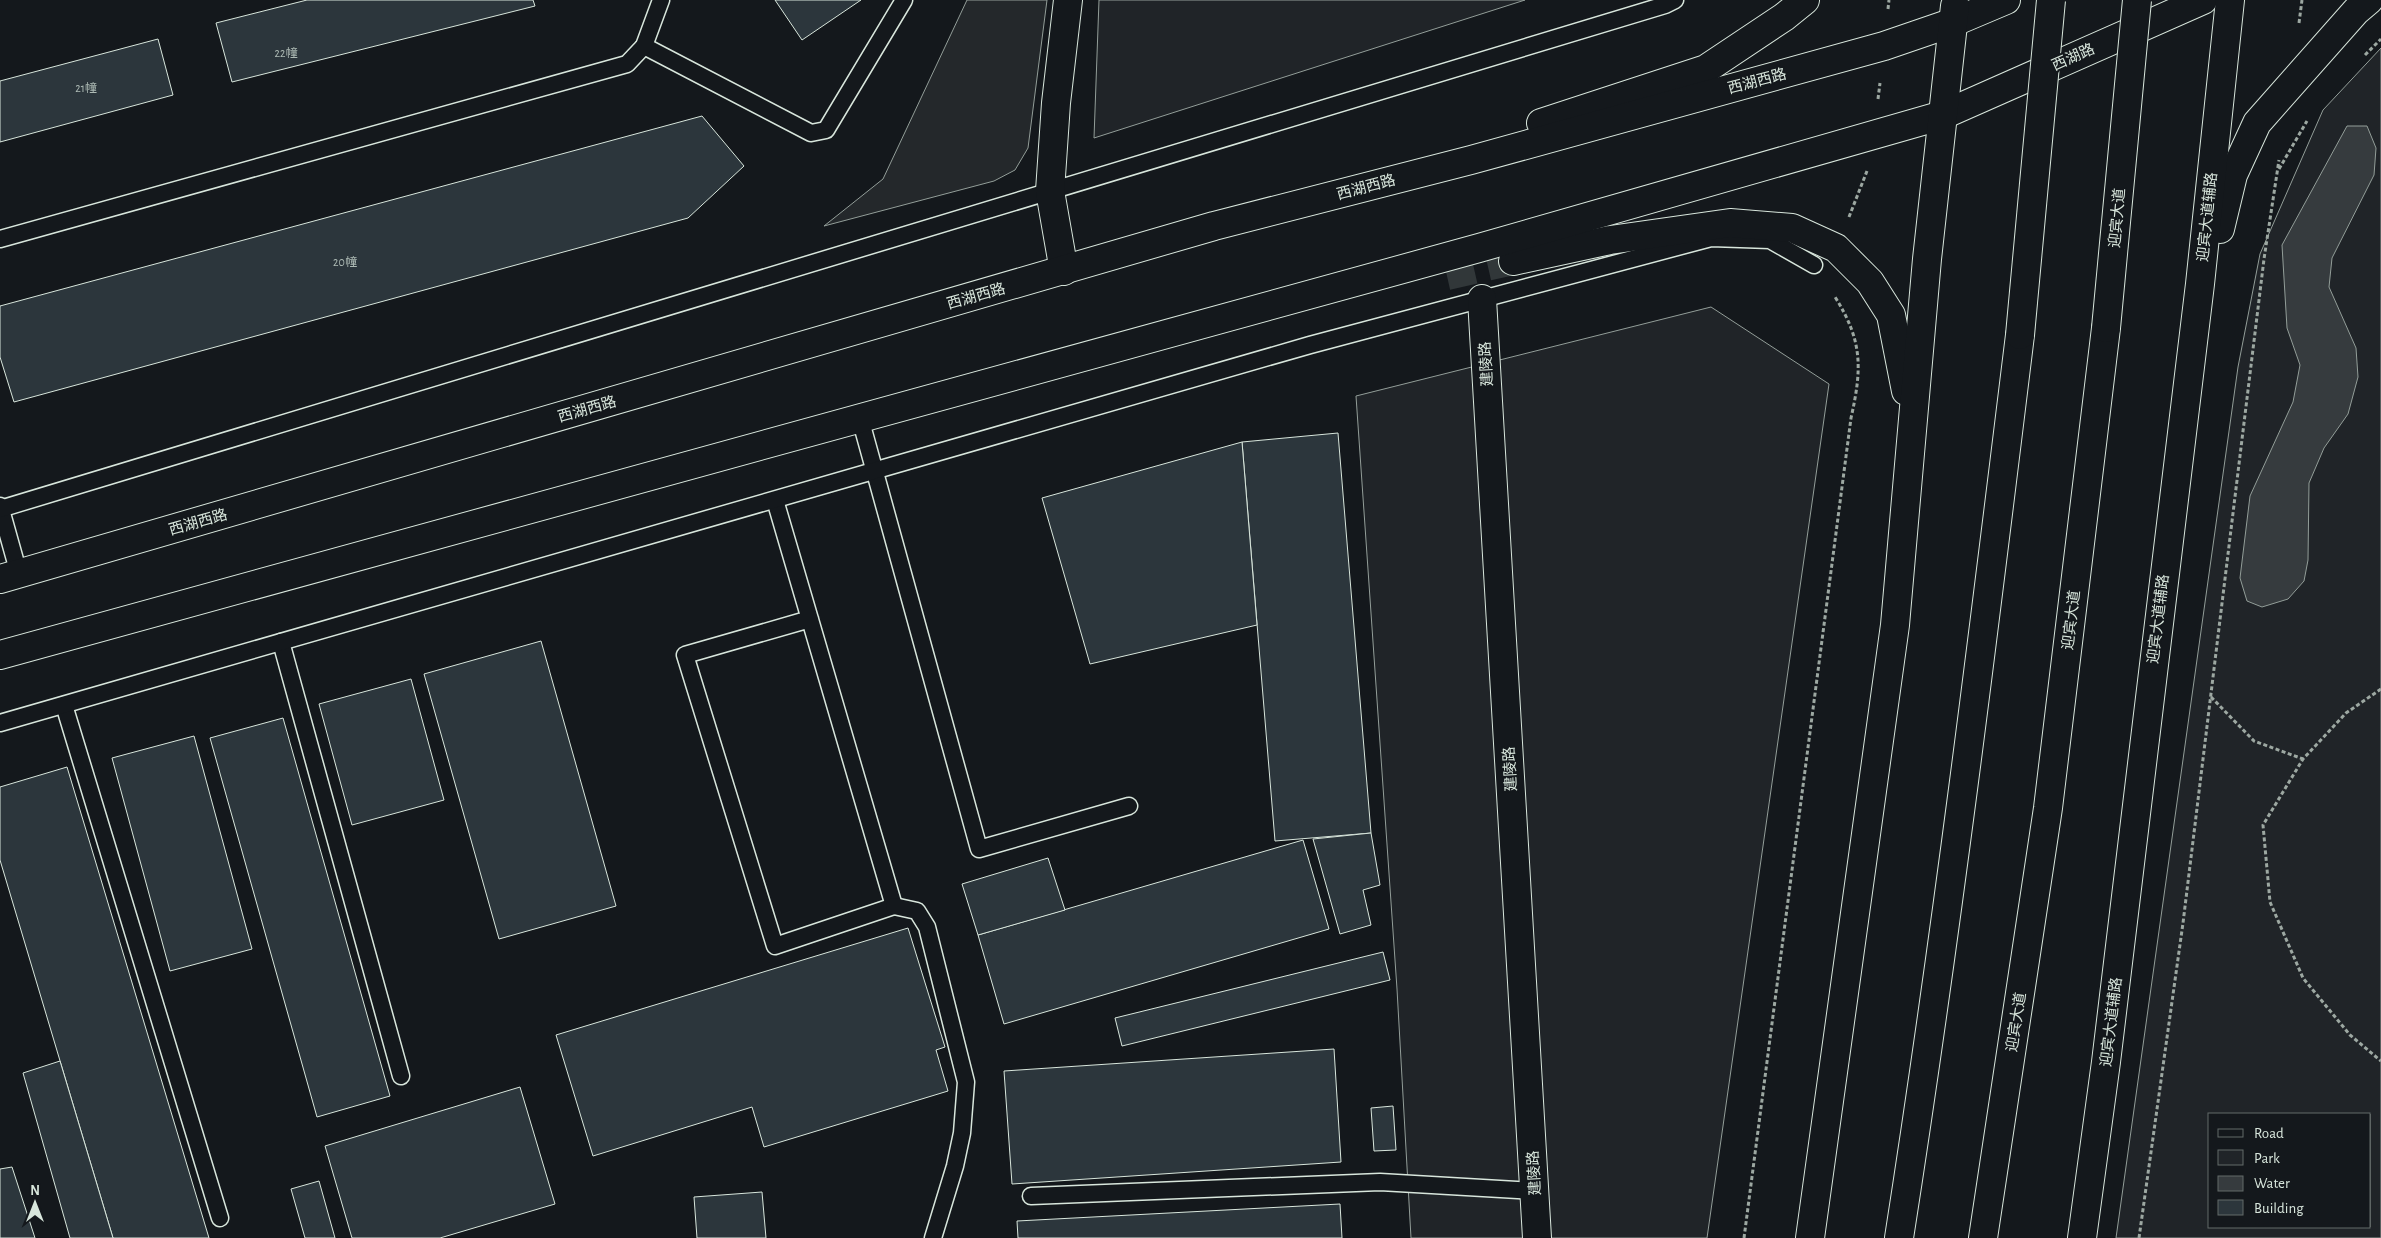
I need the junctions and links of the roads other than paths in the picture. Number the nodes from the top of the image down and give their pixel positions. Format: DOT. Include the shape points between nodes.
graph roads {
  1 [pos="661,0"];
  2 [pos="904,0"];
  3 [pos="1068,0"];
  4 [pos="1675,0"];
  5 [pos="1805,0"];
  6 [pos="2006,0"];
  7 [pos="2051,0"];
  8 [pos="2137,0"];
  9 [pos="2203,0"];
  10 [pos="2230,0"];
  11 [pos="2370,0"];
  12 [pos="1955,11"];
  13 [pos="644,46"];
  14 [pos="1943,115"];
  15 [pos="1050,191"];
  16 [pos="1259,215"];
  17 [pos="0,238"];
  18 [pos="1513,261"];
  19 [pos="1814,265"];
  20 [pos="1064,271"];
  21 [pos="1447,276"];
  22 [pos="1482,299"];
  23 [pos="2192,347"];
  24 [pos="1104,351"];
  25 [pos="860,418"];
  26 [pos="1913,423"];
  27 [pos="875,471"];
  28 [pos="775,500"];
  29 [pos="0,508"];
  30 [pos="9,576"];
  31 [pos="810,619"];
  32 [pos="281,642"];
  33 [pos="0,655"];
  34 [pos="64,705"];
  35 [pos="0,723"];
  36 [pos="1129,806"];
  37 [pos="894,906"];
  38 [pos="401,1076"];
  39 [pos="1535,1191"];
  40 [pos="1031,1196"];
  41 [pos="220,1218"];
  42 [pos="933,1238"];
  43 [pos="1537,1238"];
  44 [pos="1810,1238"];
  45 [pos="1899,1238"];
  46 [pos="1983,1238"];
  47 [pos="2082,1238"];
  1 -- 13 [label="lane"];
  2 -- 13 [label="lane" via="826,130 811,133"];
  3 -- 15 [label="main road"];
  4 -- 15 [label="lane"];
  5 -- 16 [label="main road" via="1706,68"];
  6 -- 12 [label="main road"];
  7 -- 45 [label="main road, bridge" via="2020,336 1976,698 1927,1063"];
  8 -- 46 [label="main road, 迎宾大道, bridge" via="2106,328 2048,808"];
  9 -- 14 [label="main road, 西湖路"];
  10 -- 23 [label="main road, 迎宾大道辅路"];
  11 -- 23 [label="main road" via="2356,11 2257,124 2233,175"];
  12 -- 14 [label="main road"];
  12 -- 16 [label="main road, 西湖西路" via="1884,46"];
  13 -- 17 [label="lane" via="627,64"];
  14 -- 24 [label="main road" via="1469,251"];
  14 -- 26 [label="main road"];
  15 -- 20 [label="main road"];
  15 -- 29 [label="lane"];
  16 -- 20 [label="main road, 西湖西路"];
  18 -- 26 [label="main road" via="1610,240 1730,223 1792,228 1836,248 1870,282 1891,315"];
  19 -- 22 [label="lane" via="1770,240 1711,238"];
  20 -- 30 [label="main road, 西湖西路"];
  21 -- 24 [label="main road"];
  22 -- 27 [label="lane"];
  22 -- 39 [label="main road, 建陵路"];
  23 -- 47 [label="main road, 迎宾大道辅路"];
  24 -- 25 [label="main road"];
  25 -- 27 [label="lane"];
  25 -- 33 [label="main road"];
  26 -- 44 [label="main road" via="1895,626"];
  27 -- 28 [label="lane"];
  27 -- 36 [label="lane" via="979,849"];
  28 -- 31 [label="lane"];
  28 -- 32 [label="lane"];
  29 -- 30 [label="lane"];
  31 -- 37 [label="lane"];
  31 -- 37 [label="lane" via="685,655 775,946"];
  32 -- 34 [label="lane"];
  32 -- 38 [label="lane"];
  34 -- 35 [label="lane"];
  34 -- 41 [label="lane"];
  37 -- 42 [label="lane" via="917,910 927,927 966,1082 962,1133"];
  39 -- 40 [label="lane" via="1380,1182"];
  39 -- 43 [label="main road, 建陵路"];
}
